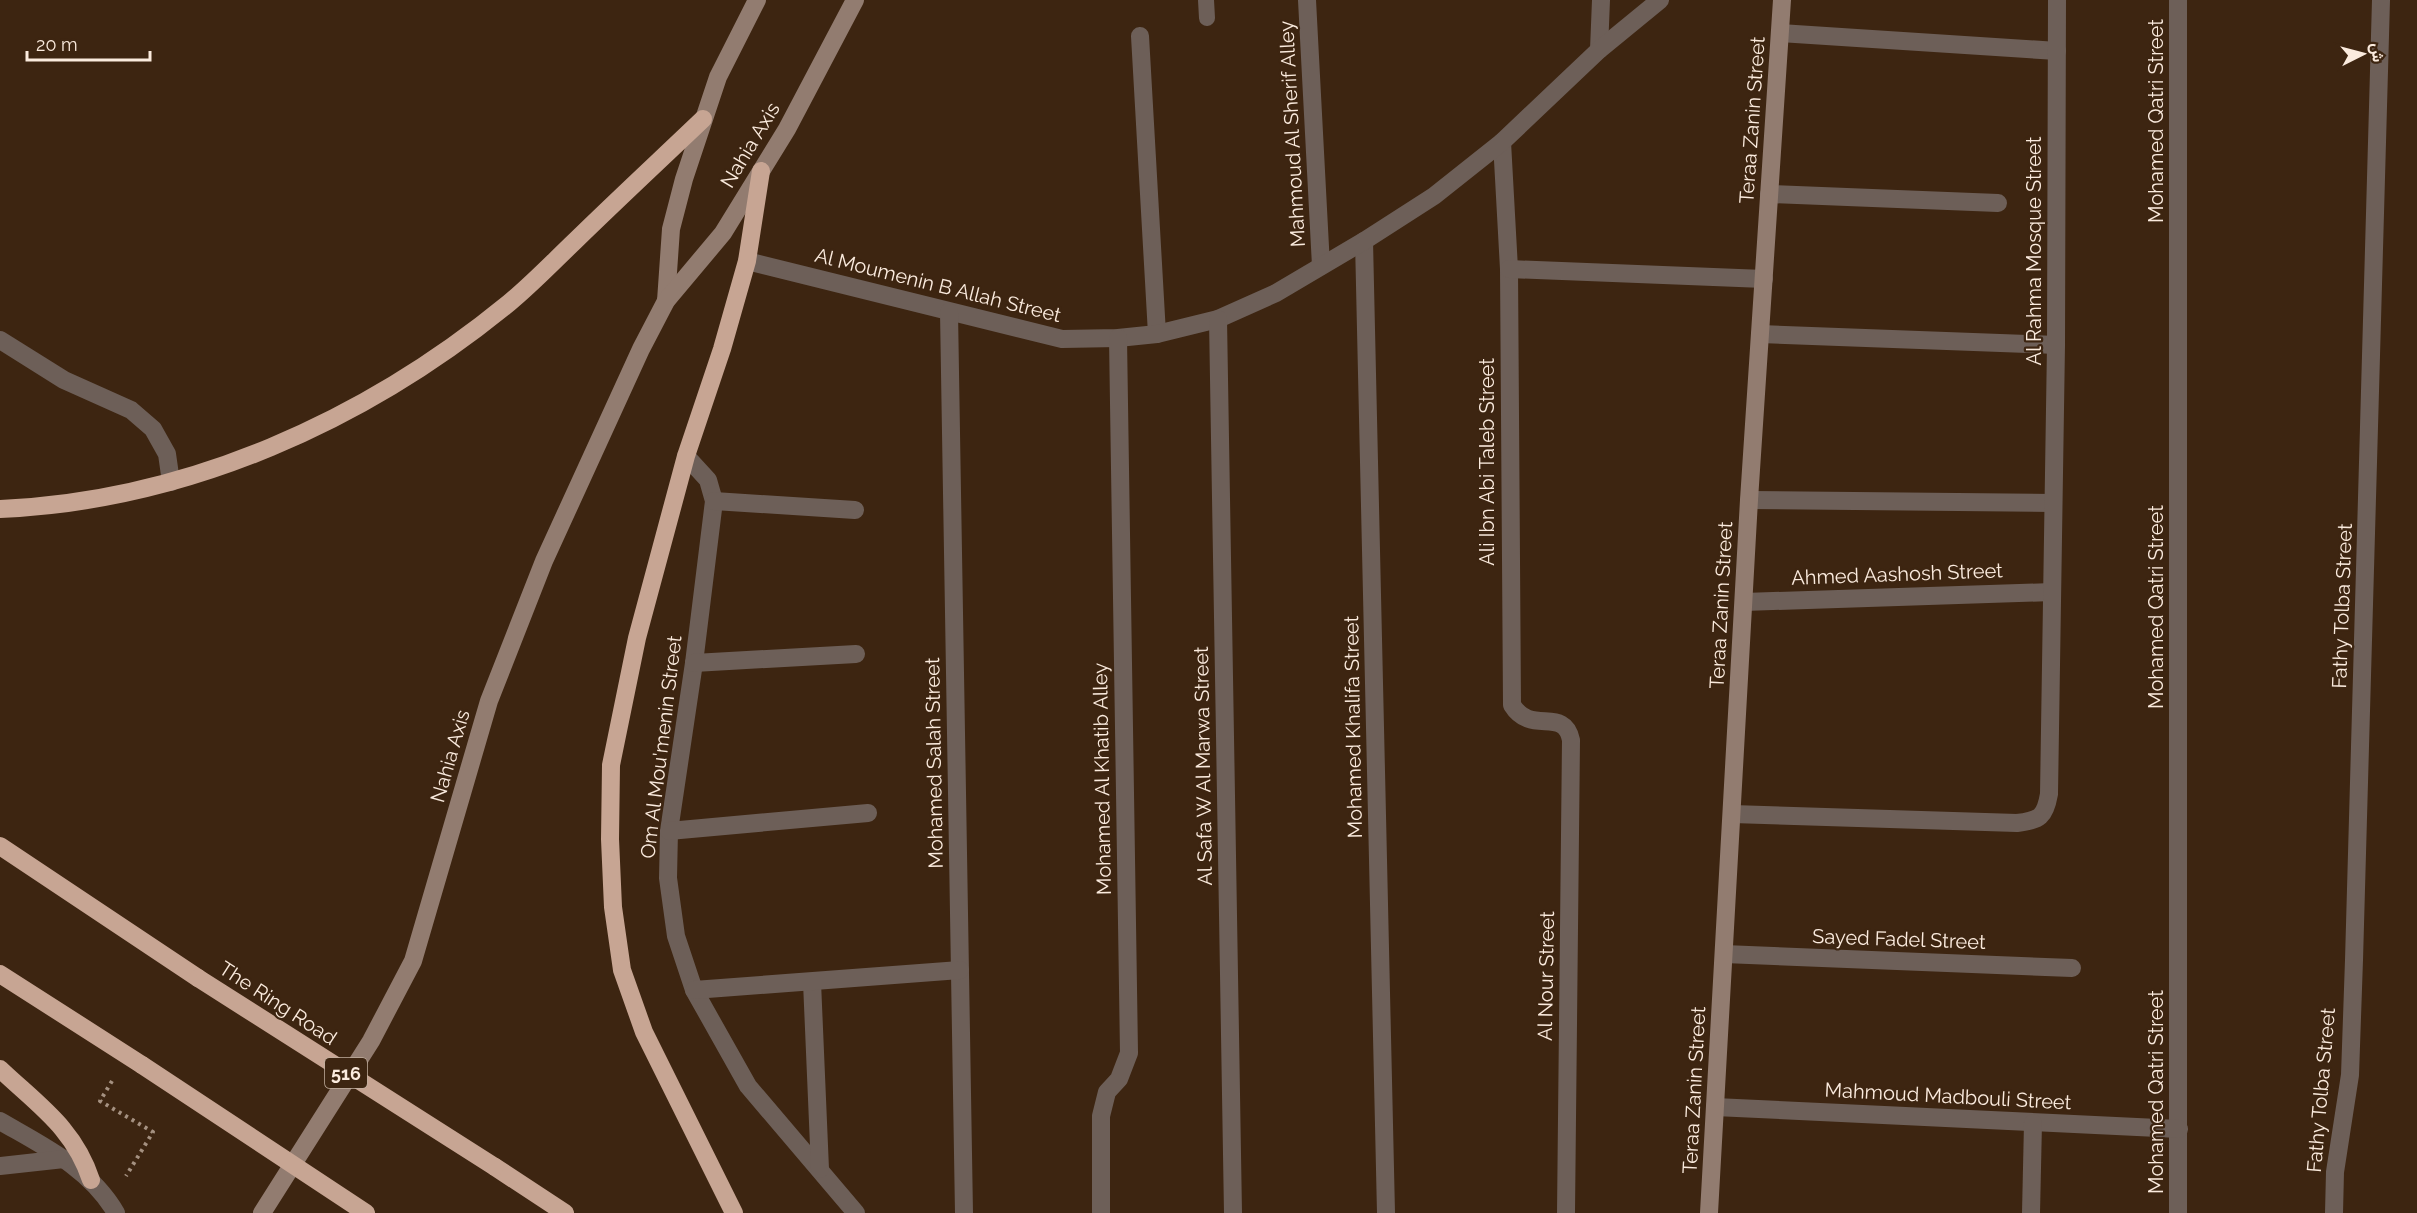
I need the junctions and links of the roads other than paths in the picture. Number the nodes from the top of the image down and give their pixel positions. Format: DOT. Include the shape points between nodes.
graph roads {
  1 [pos="757,0"];
  2 [pos="855,0"];
  3 [pos="1206,0"];
  4 [pos="1307,0"];
  5 [pos="1601,0"];
  6 [pos="1660,0"];
  7 [pos="1782,0"];
  8 [pos="2057,0"];
  9 [pos="2178,0"];
  10 [pos="2381,0"];
  11 [pos="1207,18"];
  12 [pos="1780,33"];
  13 [pos="1140,36"];
  14 [pos="1599,50"];
  15 [pos="2057,51"];
  16 [pos="703,119"];
  17 [pos="1502,142"];
  18 [pos="761,171"];
  19 [pos="1769,194"];
  20 [pos="1998,203"];
  21 [pos="1365,241"];
  22 [pos="747,261"];
  23 [pos="1321,266"];
  24 [pos="1509,269"];
  25 [pos="1764,279"];
  26 [pos="666,301"];
  27 [pos="949,312"];
  28 [pos="1218,319"];
  29 [pos="1157,334"];
  30 [pos="1760,334"];
  31 [pos="1118,338"];
  32 [pos="0,340"];
  33 [pos="2056,345"];
  34 [pos="686,456"];
  35 [pos="171,482"];
  36 [pos="1749,500"];
  37 [pos="714,501"];
  38 [pos="2053,503"];
  39 [pos="0,509"];
  40 [pos="855,510"];
  41 [pos="2052,592"];
  42 [pos="1744,602"];
  43 [pos="856,654"];
  44 [pos="694,663"];
  45 [pos="1571,740"];
  46 [pos="868,813"];
  47 [pos="1731,814"];
  48 [pos="669,831"];
  49 [pos="0,846"];
  50 [pos="1724,954"];
  51 [pos="2072,969"];
  52 [pos="960,970"];
  53 [pos="0,974"];
  54 [pos="812,982"];
  55 [pos="694,990"];
  56 [pos="0,1069"];
  57 [pos="1715,1107"];
  58 [pos="0,1121"];
  59 [pos="2033,1122"];
  60 [pos="2179,1129"];
  61 [pos="64,1159"];
  62 [pos="0,1166"];
  63 [pos="819,1169"];
  64 [pos="91,1180"];
  65 [pos="112,1208"];
  66 [pos="262,1213"];
  67 [pos="366,1213"];
  68 [pos="565,1213"];
  69 [pos="735,1213"];
  70 [pos="856,1213"];
  71 [pos="964,1213"];
  72 [pos="1101,1213"];
  73 [pos="1233,1213"];
  74 [pos="1386,1213"];
  75 [pos="1566,1213"];
  76 [pos="1709,1213"];
  77 [pos="2031,1213"];
  78 [pos="2178,1213"];
  79 [pos="2334,1213"];
  1 -- 16 [label="main road, Nahia Axis" via="718,77"];
  2 -- 18 [label="main road, Nahia Axis" via="788,129"];
  3 -- 11 [label="lane"];
  4 -- 23 [label="street, Mahmoud Al Sherif Alley"];
  5 -- 14 [label="street"];
  6 -- 14 [label="street, Al Moumenin B Allah Street"];
  7 -- 12 [label="main road, Teraa Zanin Street"];
  8 -- 15 [label="street, Al Rahma Mosque Street"];
  9 -- 60 [label="street, Mohamed Qatri Street"];
  10 -- 79 [label="street, Fathy Tolba Street" via="2350,1076 2335,1172"];
  12 -- 15 [label="street"];
  12 -- 19 [label="main road, Teraa Zanin Street"];
  13 -- 29 [label="street"];
  14 -- 17 [label="street, Al Moumenin B Allah Street"];
  15 -- 33 [label="street, Al Rahma Mosque Street"];
  16 -- 26 [label="main road, Nahia Axis" via="671,229"];
  16 -- 35 [label="highway" via="510,302 449,350 316,429"];
  17 -- 21 [label="street, Al Moumenin B Allah Street" via="1434,196"];
  17 -- 24 [label="street, Ali Ibn Abi Taleb Street"];
  18 -- 22 [label="highway"];
  18 -- 26 [label="main road, Nahia Axis" via="723,233"];
  19 -- 20 [label="street"];
  19 -- 25 [label="main road, Teraa Zanin Street"];
  21 -- 23 [label="street, Al Moumenin B Allah Street"];
  21 -- 74 [label="street, Mohamed Khalifa Street"];
  22 -- 27 [label="street, Al Moumenin B Allah Street"];
  22 -- 34 [label="highway"];
  23 -- 28 [label="street, Al Moumenin B Allah Street" via="1276,293"];
  24 -- 25 [label="street"];
  24 -- 45 [label="street, Ali Ibn Abi Taleb Street" via="1512,705 1521,717 1559,723"];
  25 -- 30 [label="main road, Teraa Zanin Street"];
  26 -- 66 [label="main road, Nahia Axis" via="544,561 489,701 413,961 371,1041"];
  27 -- 31 [label="street, Al Moumenin B Allah Street" via="1062,339"];
  27 -- 52 [label="street, Mohamed Salah Street"];
  28 -- 29 [label="street, Al Moumenin B Allah Street"];
  28 -- 73 [label="street, Al Safa W Al Marwa Street"];
  29 -- 31 [label="street, Al Moumenin B Allah Street"];
  30 -- 33 [label="street"];
  30 -- 36 [label="main road, Teraa Zanin Street"];
  31 -- 72 [label="street, Mohamed Al Khatib Alley" via="1129,1053 1119,1079 1107,1092 1103,1109"];
  32 -- 35 [label="street" via="64,380 131,410 153,429 167,454"];
  33 -- 38 [label="street, Al Rahma Mosque Street"];
  34 -- 37 [label="street" via="708,480"];
  34 -- 69 [label="highway" via="637,638 611,765 613,906 622,970 644,1032"];
  35 -- 39 [label="highway" via="99,498"];
  36 -- 38 [label="street"];
  36 -- 42 [label="main road, Teraa Zanin Street"];
  37 -- 40 [label="street"];
  37 -- 44 [label="street, Om Al Mou'menin Street"];
  38 -- 41 [label="street, Al Rahma Mosque Street"];
  41 -- 42 [label="street, Ahmed Aashosh Street"];
  41 -- 47 [label="street, Al Rahma Mosque Street" via="2049,794 2046,811 2034,821"];
  42 -- 47 [label="main road, Teraa Zanin Street"];
  43 -- 44 [label="street"];
  44 -- 48 [label="street, Om Al Mou'menin Street"];
  45 -- 75 [label="street, Al Nour Street"];
  46 -- 48 [label="street"];
  47 -- 50 [label="main road, Teraa Zanin Street"];
  48 -- 55 [label="street, Om Al Mou'menin Street" via="668,878 676,936"];
  49 -- 68 [label="highway, The Ring Road / 516, bridge"];
  50 -- 51 [label="street, Sayed Fadel Street"];
  50 -- 57 [label="main road, Teraa Zanin Street"];
  52 -- 54 [label="street"];
  52 -- 71 [label="street, Mohamed Salah Street"];
  53 -- 67 [label="highway, bridge"];
  54 -- 55 [label="street"];
  54 -- 63 [label="street"];
  55 -- 63 [label="street, Om Al Mou'menin Street" via="748,1086"];
  56 -- 64 [label="highway" via="63,1128 78,1148"];
  57 -- 59 [label="street, Mahmoud Madbouli Street"];
  57 -- 76 [label="main road, Teraa Zanin Street"];
  58 -- 61 [label="street"];
  59 -- 60 [label="street, Mahmoud Madbouli Street"];
  59 -- 77 [label="street"];
  60 -- 78 [label="street, Mohamed Qatri Street"];
  61 -- 62 [label="street"];
  61 -- 64 [label="street"];
  63 -- 70 [label="street, Om Al Mou'menin Street"];
  64 -- 65 [label="street"];
}
